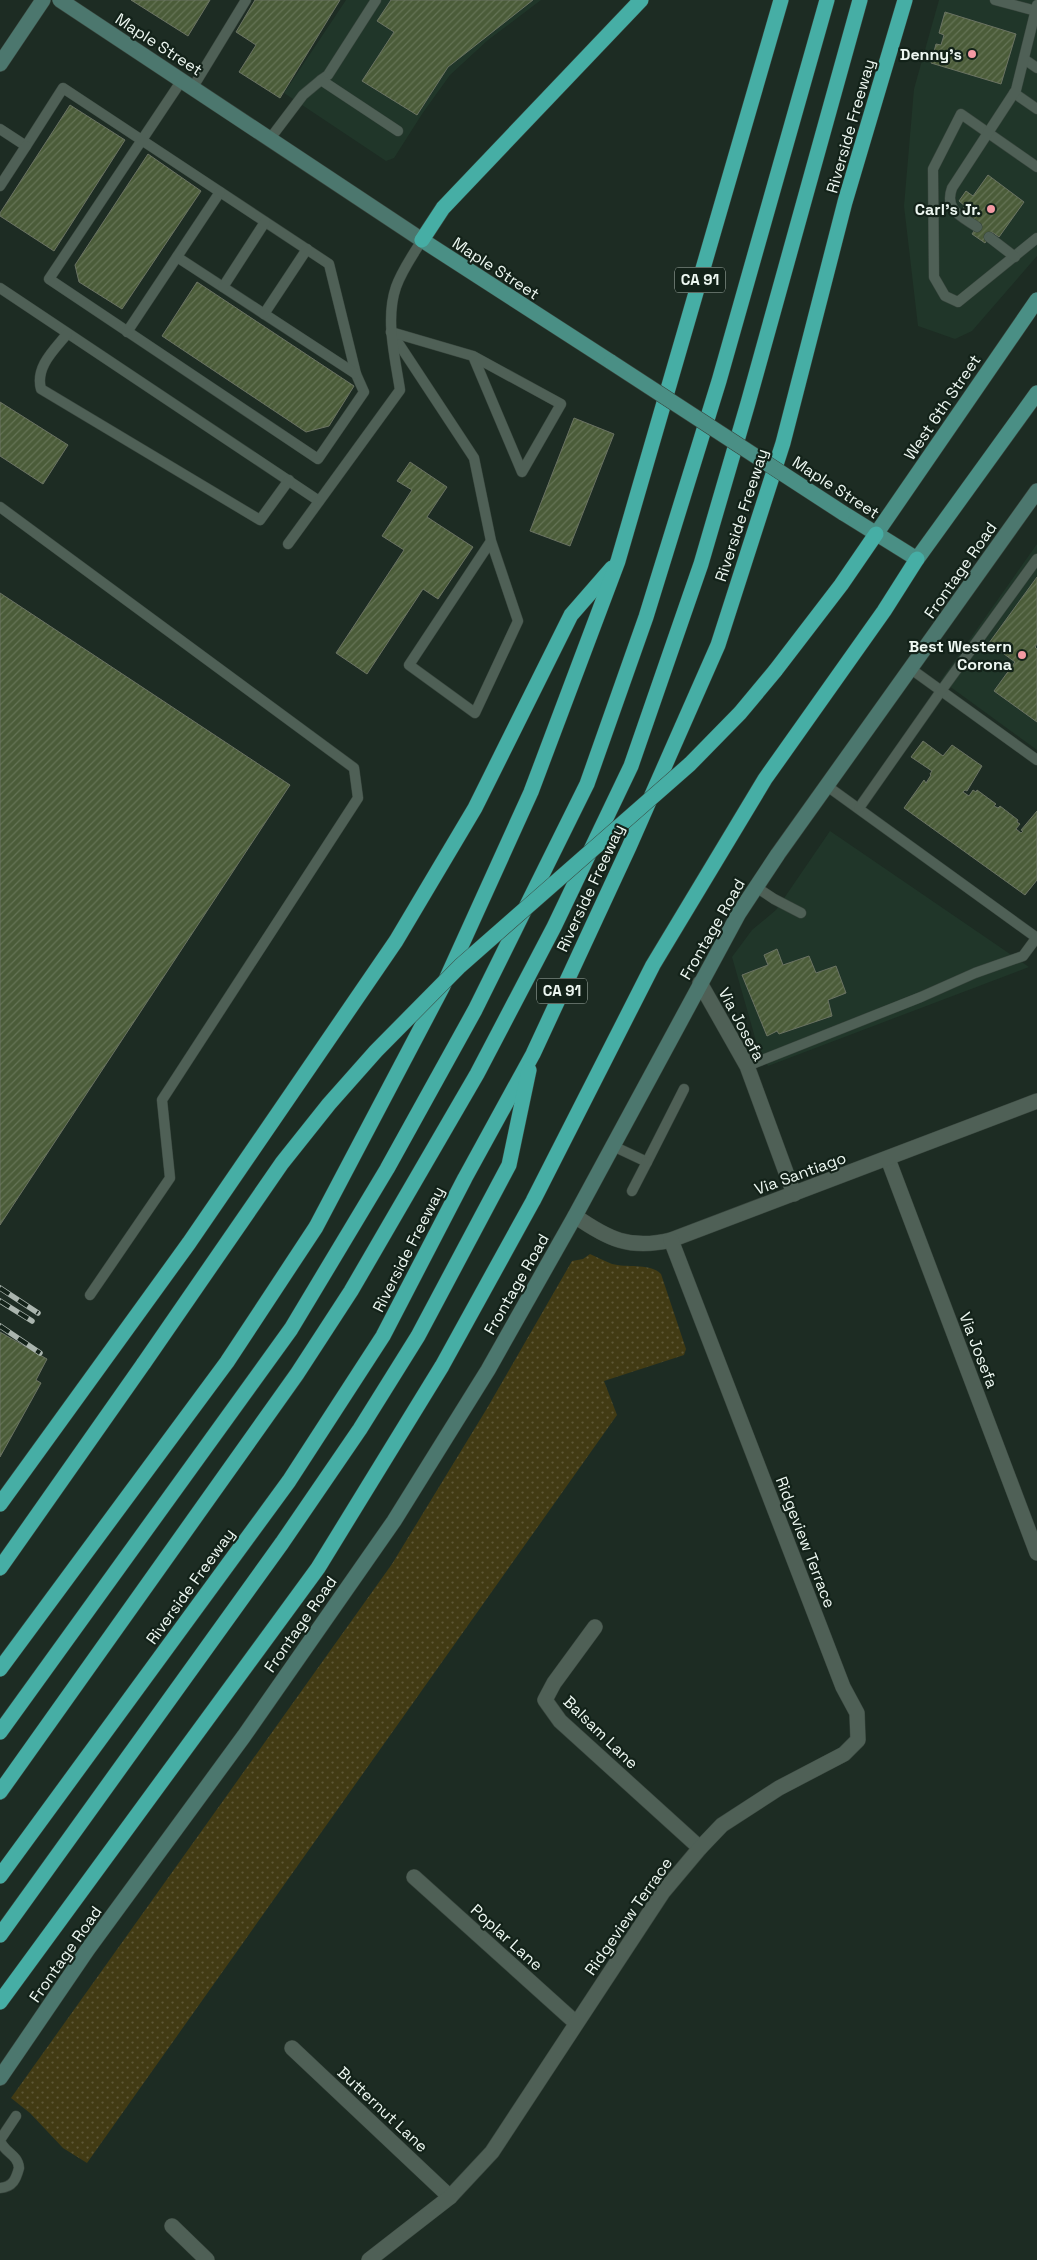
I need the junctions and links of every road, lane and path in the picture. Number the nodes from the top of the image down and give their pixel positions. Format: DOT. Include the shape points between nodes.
graph roads {
  1 [pos="43,0"];
  2 [pos="60,0"];
  3 [pos="246,0"];
  4 [pos="376,0"];
  5 [pos="641,0"];
  6 [pos="781,0"];
  7 [pos="827,0"];
  8 [pos="860,0"];
  9 [pos="905,0"];
  10 [pos="995,0"];
  11 [pos="1036,8"];
  12 [pos="1024,59"];
  13 [pos="0,64"];
  14 [pos="1037,68"];
  15 [pos="321,80"];
  16 [pos="187,84"];
  17 [pos="1014,93"];
  18 [pos="1037,109"];
  19 [pos="0,129"];
  20 [pos="398,131"];
  21 [pos="988,133"];
  22 [pos="142,140"];
  23 [pos="269,140"];
  24 [pos="26,146"];
  25 [pos="1037,167"];
  26 [pos="0,186"];
  27 [pos="220,192"];
  28 [pos="265,222"];
  29 [pos="977,227"];
  30 [pos="989,237"];
  31 [pos="1037,238"];
  32 [pos="422,240"];
  33 [pos="307,249"];
  34 [pos="1015,256"];
  35 [pos="177,257"];
  36 [pos="223,287"];
  37 [pos="0,288"];
  38 [pos="1037,300"];
  39 [pos="264,314"];
  40 [pos="128,332"];
  41 [pos="391,332"];
  42 [pos="67,334"];
  43 [pos="473,356"];
  44 [pos="356,374"];
  45 [pos="1037,393"];
  46 [pos="288,480"];
  47 [pos="1037,492"];
  48 [pos="319,501"];
  49 [pos="0,507"];
  50 [pos="876,534"];
  51 [pos="491,541"];
  52 [pos="288,544"];
  53 [pos="917,559"];
  54 [pos="1037,560"];
  55 [pos="618,561"];
  56 [pos="911,668"];
  57 [pos="941,691"];
  58 [pos="1037,760"];
  59 [pos="827,786"];
  60 [pos="859,808"];
  61 [pos="756,887"];
  62 [pos="801,913"];
  63 [pos="1037,938"];
  64 [pos="700,983"];
  65 [pos="533,1054"];
  66 [pos="747,1066"];
  67 [pos="684,1089"];
  68 [pos="1037,1101"];
  69 [pos="614,1146"];
  70 [pos="888,1159"];
  71 [pos="647,1162"];
  72 [pos="632,1191"];
  73 [pos="794,1194"];
  74 [pos="575,1216"];
  75 [pos="671,1240"];
  76 [pos="90,1295"];
  77 [pos="0,1504"];
  78 [pos="1037,1553"];
  79 [pos="0,1568"];
  80 [pos="595,1627"];
  81 [pos="0,1669"];
  82 [pos="0,1732"];
  83 [pos="0,1792"];
  84 [pos="700,1848"];
  85 [pos="0,1876"];
  86 [pos="414,1877"];
  87 [pos="0,1935"];
  88 [pos="0,2002"];
  89 [pos="576,2023"];
  90 [pos="292,2048"];
  91 [pos="0,2078"];
  92 [pos="16,2116"];
  93 [pos="0,2188"];
  94 [pos="450,2197"];
  95 [pos="172,2226"];
  96 [pos="207,2260"];
  97 [pos="369,2260"];
  1 -- 13 [label="main road"];
  2 -- 16 [label="main road, Maple Street"];
  3 -- 16 [label="lane"];
  4 -- 15 [label="lane" via="328,75"];
  5 -- 32 [label="highway" via="444,208"];
  6 -- 55 [label="highway, CA 91"];
  7 -- 82 [label="highway" via="719,382 646,617 587,784 475,1010 387,1169 291,1329"];
  8 -- 83 [label="highway" via="701,564 631,766 554,927 477,1074 351,1291 298,1374"];
  9 -- 65 [label="highway, Riverside Freeway / CA 91" via="845,202 783,443 718,645"];
  10 -- 11 [label="lane"];
  11 -- 12 [label="lane"];
  12 -- 14 [label="lane"];
  12 -- 17 [label="lane"];
  15 -- 20 [label="lane"];
  15 -- 23 [label="lane" via="303,95"];
  16 -- 22 [label="lane"];
  16 -- 23 [label="main road, Maple Street"];
  17 -- 18 [label="lane"];
  17 -- 21 [label="lane"];
  19 -- 24 [label="lane"];
  21 -- 25 [label="lane"];
  21 -- 29 [label="lane" via="949,196 954,211"];
  21 -- 34 [label="lane" via="961,114 933,169 934,277 945,296 958,302"];
  22 -- 24 [label="lane" via="63,88"];
  22 -- 27 [label="lane"];
  22 -- 40 [label="lane" via="49,279"];
  23 -- 32 [label="main road, Maple Street"];
  24 -- 26 [label="lane"];
  27 -- 28 [label="lane"];
  27 -- 35 [label="lane"];
  28 -- 33 [label="lane"];
  28 -- 36 [label="lane"];
  30 -- 34 [label="lane"];
  31 -- 34 [label="lane"];
  32 -- 41 [label="lane" via="396,287"];
  32 -- 50 [label="main road, Maple Street, bridge"];
  33 -- 39 [label="lane"];
  33 -- 44 [label="lane" via="329,264"];
  35 -- 36 [label="lane"];
  35 -- 40 [label="lane"];
  36 -- 39 [label="lane"];
  37 -- 42 [label="lane"];
  38 -- 50 [label="main road, West 6th Street"];
  39 -- 44 [label="lane"];
  40 -- 44 [label="lane" via="318,459 364,392"];
  41 -- 43 [label="lane"];
  41 -- 48 [label="lane" via="400,390"];
  41 -- 51 [label="lane" via="474,458"];
  42 -- 46 [label="lane"];
  42 -- 46 [label="lane" via="42,367 38,380 41,389 260,520"];
  43 -- 43 [label="lane" via="562,404 522,472 488,392"];
  45 -- 53 [label="main road"];
  46 -- 48 [label="lane"];
  47 -- 56 [label="main road, Frontage Road"];
  48 -- 52 [label="lane"];
  49 -- 76 [label="lane" via="354,768 358,798 162,1100 170,1178"];
  50 -- 53 [label="main road, Maple Street"];
  50 -- 79 [label="highway, bridge" via="841,585 740,713 690,764 460,966 329,1104 282,1163"];
  51 -- 51 [label="lane" via="409,665 475,713 518,621"];
  53 -- 88 [label="highway" via="765,779 653,965 533,1201 447,1358 318,1568"];
  54 -- 57 [label="lane"];
  55 -- 77 [label="highway" via="571,615 475,808 396,941 189,1243"];
  55 -- 81 [label="highway, CA 91" via="531,792 455,959 316,1227 227,1362"];
  56 -- 57 [label="lane"];
  56 -- 59 [label="main road, Frontage Road"];
  57 -- 58 [label="lane"];
  57 -- 60 [label="lane"];
  59 -- 60 [label="lane"];
  59 -- 61 [label="main road, Frontage Road"];
  60 -- 63 [label="lane"];
  61 -- 62 [label="lane"];
  61 -- 64 [label="main road, Frontage Road"];
  63 -- 66 [label="lane" via="1023,956"];
  64 -- 66 [label="street, Via Josefa"];
  64 -- 69 [label="main road, Frontage Road"];
  65 -- 85 [label="highway, Riverside Freeway / CA 91" via="383,1336 310,1449"];
  65 -- 87 [label="highway" via="509,1165 418,1336 360,1429 282,1543"];
  66 -- 73 [label="street, Via Josefa"];
  67 -- 71 [label="lane"];
  68 -- 70 [label="street, Via Santiago"];
  69 -- 71 [label="lane"];
  69 -- 74 [label="main road, Frontage Road"];
  70 -- 73 [label="street, Via Santiago"];
  70 -- 78 [label="street, Via Josefa"];
  71 -- 72 [label="lane"];
  73 -- 75 [label="street, Via Santiago"];
  74 -- 75 [label="street, Via Santiago" via="603,1235 618,1240 651,1245"];
  74 -- 91 [label="main road, Frontage Road" via="488,1370 394,1521 244,1736 88,1949"];
  75 -- 84 [label="street, Ridgeview Terrace" via="842,1687 857,1713 858,1740 844,1754 779,1788 722,1825"];
  80 -- 84 [label="street, Balsam Lane" via="554,1682 545,1700 560,1721"];
  84 -- 89 [label="street, Ridgeview Terrace" via="663,1892"];
  86 -- 89 [label="street, Poplar Lane"];
  89 -- 94 [label="street, Ridgeview Terrace" via="492,2152"];
  90 -- 94 [label="street, Butternut Lane"];
  92 -- 93 [label="lane" via="0,2140 15,2157 19,2168 14,2182"];
  94 -- 97 [label="street, Ridgeview Terrace"];
  95 -- 96 [label="street"];
}
